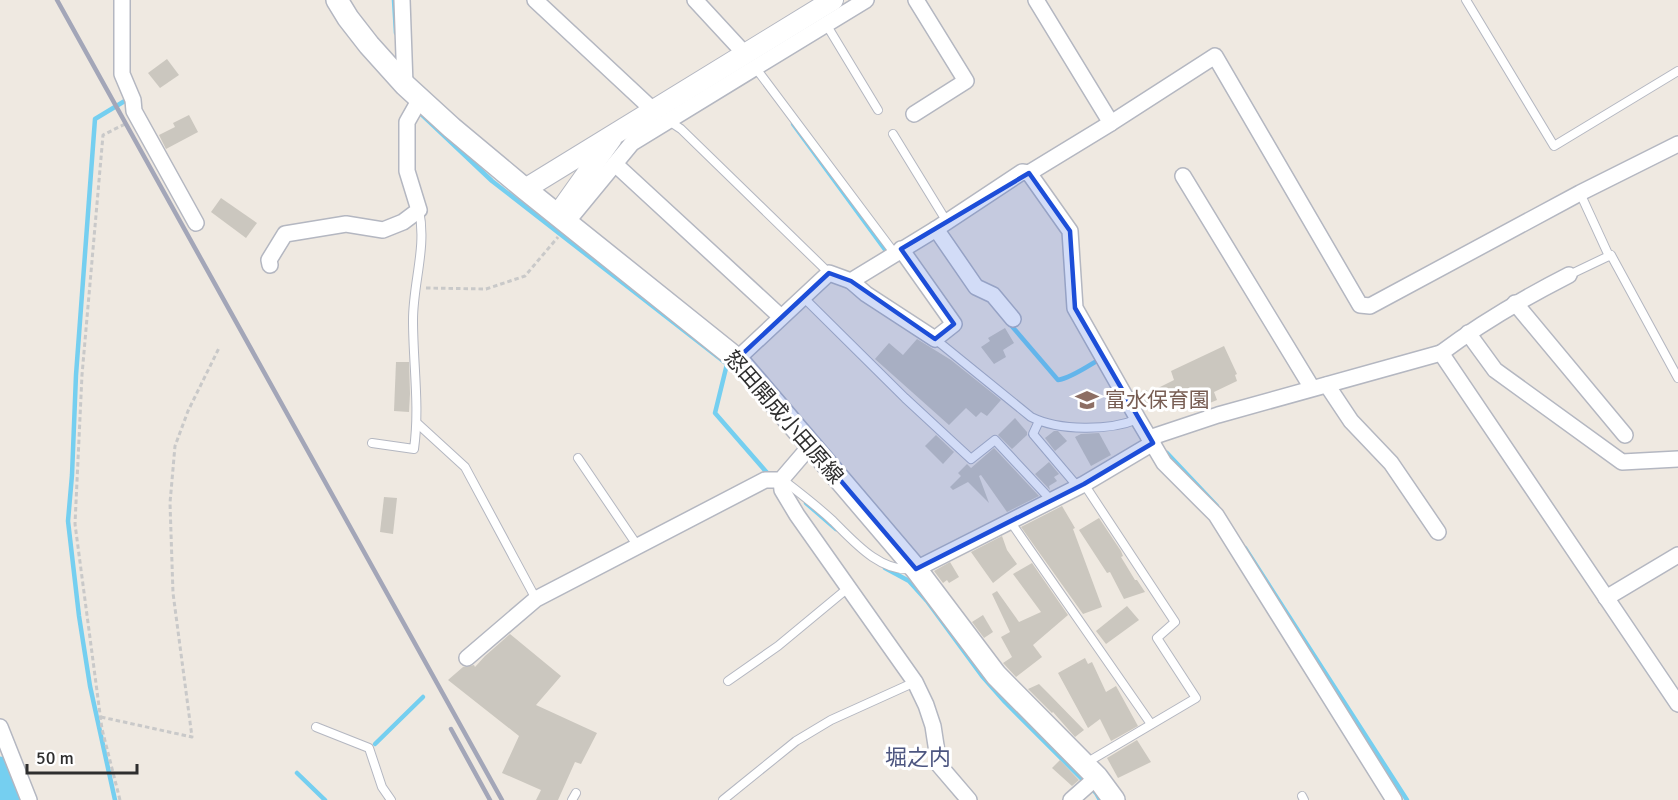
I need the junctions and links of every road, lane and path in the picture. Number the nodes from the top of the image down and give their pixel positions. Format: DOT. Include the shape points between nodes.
graph roads {
  1 [pos="122,0"];
  2 [pos="337,0"];
  3 [pos="402,0"];
  4 [pos="535,0"];
  5 [pos="695,0"];
  6 [pos="866,0"];
  7 [pos="916,0"];
  8 [pos="1036,0"];
  9 [pos="1466,0"];
  10 [pos="822,10"];
  11 [pos="751,61"];
  12 [pos="1678,70"];
  13 [pos="413,92"];
  14 [pos="878,110"];
  15 [pos="914,114"];
  16 [pos="661,115"];
  17 [pos="136,117"];
  18 [pos="1111,123"];
  19 [pos="616,132"];
  20 [pos="893,134"];
  21 [pos="1678,144"];
  22 [pos="615,164"];
  23 [pos="1029,173"];
  24 [pos="1183,176"];
  25 [pos="525,189"];
  26 [pos="1580,193"];
  27 [pos="419,210"];
  28 [pos="565,220"];
  29 [pos="196,223"];
  30 [pos="941,226"];
  31 [pos="898,251"];
  32 [pos="1610,256"];
  33 [pos="270,265"];
  34 [pos="829,273"];
  35 [pos="1569,275"];
  36 [pos="851,281"];
  37 [pos="415,288"];
  38 [pos="802,297"];
  39 [pos="1515,303"];
  40 [pos="781,317"];
  41 [pos="1013,319"];
  42 [pos="1468,333"];
  43 [pos="936,339"];
  44 [pos="219,348"];
  45 [pos="1441,353"];
  46 [pos="737,359"];
  47 [pos="1678,378"];
  48 [pos="1319,386"];
  49 [pos="1138,419"];
  50 [pos="1039,421"];
  51 [pos="418,424"];
  52 [pos="1625,435"];
  53 [pos="1151,441"];
  54 [pos="372,443"];
  55 [pos="811,445"];
  56 [pos="578,458"];
  57 [pos="1678,459"];
  58 [pos="781,480"];
  59 [pos="1081,486"];
  60 [pos="1052,500"];
  61 [pos="1010,521"];
  62 [pos="1438,532"];
  63 [pos="637,545"];
  64 [pos="1678,555"];
  65 [pos="916,569"];
  66 [pos="848,588"];
  67 [pos="536,598"];
  68 [pos="1606,598"];
  69 [pos="467,658"];
  70 [pos="728,681"];
  71 [pos="915,682"];
  72 [pos="1678,704"];
  73 [pos="101,717"];
  74 [pos="1151,724"];
  75 [pos="0,727"];
  76 [pos="316,727"];
  77 [pos="1092,773"];
  78 [pos="1076,796"];
  79 [pos="29,800"];
  80 [pos="120,800"];
  81 [pos="391,800"];
  82 [pos="723,800"];
  83 [pos="969,800"];
  84 [pos="1114,800"];
  85 [pos="1394,800"];
  1 -- 17 [label="street" via="123,74"];
  2 -- 13 [label="main road, 怒田開成小田原線" via="357,32"];
  3 -- 13 [label="street"];
  4 -- 16 [label="street"];
  5 -- 11 [label="street"];
  6 -- 10 [label="street"];
  7 -- 15 [label="street" via="966,81"];
  8 -- 18 [label="street"];
  9 -- 12 [label="lane" via="1554,146"];
  10 -- 11 [label="street"];
  10 -- 14 [label="lane"];
  11 -- 16 [label="street"];
  11 -- 31 [label="lane"];
  13 -- 25 [label="main road, 怒田開成小田原線"];
  13 -- 27 [label="street" via="407,122 407,171"];
  16 -- 19 [label="street"];
  16 -- 22 [label="street"];
  16 -- 34 [label="lane" via="681,129"];
  17 -- 29 [label="street"];
  17 -- 73 [label="path" via="103,135 82,375 75,524"];
  18 -- 23 [label="street"];
  18 -- 26 [label="street" via="1215,56 1360,305 1370,306"];
  19 -- 25 [label="street"];
  19 -- 28 [label="street"];
  20 -- 30 [label="lane"];
  21 -- 26 [label="street"];
  22 -- 28 [label="street"];
  22 -- 40 [label="street"];
  23 -- 30 [label="street" via="1022,172"];
  23 -- 49 [label="street" via="1070,231 1075,308"];
  24 -- 48 [label="street"];
  25 -- 28 [label="main road, 怒田開成小田原線"];
  26 -- 32 [label="lane"];
  27 -- 33 [label="street" via="383,230 346,224 285,234 269,260"];
  27 -- 37 [label="lane" via="422,224"];
  28 -- 37 [label="path" via="525,276 486,289"];
  28 -- 46 [label="main road, 怒田開成小田原線"];
  30 -- 31 [label="street"];
  30 -- 41 [label="street" via="976,287 993,295"];
  31 -- 36 [label="street"];
  31 -- 43 [label="street" via="954,324"];
  32 -- 35 [label="lane"];
  32 -- 47 [label="lane"];
  34 -- 36 [label="street"];
  34 -- 38 [label="street"];
  35 -- 39 [label="street"];
  36 -- 43 [label="street"];
  37 -- 51 [label="lane"];
  38 -- 40 [label="street"];
  38 -- 60 [label="lane" via="972,459 995,440"];
  39 -- 42 [label="street"];
  39 -- 52 [label="street"];
  40 -- 46 [label="street"];
  42 -- 45 [label="street"];
  42 -- 57 [label="street" via="1495,370 1622,462"];
  43 -- 50 [label="lane"];
  44 -- 73 [label="path" via="175,446 170,503 173,593 192,737"];
  45 -- 48 [label="street"];
  45 -- 68 [label="street"];
  46 -- 55 [label="main road, 怒田開成小田原線"];
  48 -- 53 [label="street" via="1218,415"];
  48 -- 62 [label="street" via="1391,463"];
  49 -- 50 [label="lane" via="1126,424 1074,429"];
  49 -- 53 [label="street"];
  50 -- 59 [label="lane" via="1033,434"];
  51 -- 54 [label="lane" via="414,449"];
  51 -- 67 [label="lane" via="465,467"];
  53 -- 59 [label="street"];
  53 -- 85 [label="street" via="1164,463 1216,515"];
  55 -- 58 [label="street"];
  55 -- 65 [label="main road, 怒田開成小田原線"];
  56 -- 63 [label="lane"];
  58 -- 63 [label="street" via="765,480"];
  58 -- 65 [label="lane" via="882,563 903,570"];
  58 -- 66 [label="street" via="782,490 797,515"];
  59 -- 60 [label="street"];
  59 -- 74 [label="lane" via="1175,622 1157,638 1196,698"];
  60 -- 61 [label="street"];
  61 -- 65 [label="street"];
  61 -- 74 [label="lane"];
  63 -- 67 [label="street"];
  64 -- 68 [label="street"];
  65 -- 77 [label="main road, 怒田開成小田原線" via="996,675"];
  66 -- 70 [label="lane"];
  66 -- 71 [label="street"];
  67 -- 69 [label="street"];
  68 -- 72 [label="street"];
  71 -- 82 [label="lane" via="831,720 796,741"];
  71 -- 83 [label="street" via="933,726 939,765"];
  73 -- 80 [label="path"];
  74 -- 77 [label="lane"];
  75 -- 79 [label="street"];
  76 -- 81 [label="lane" via="369,748 382,787"];
  77 -- 78 [label="street"];
  77 -- 84 [label="main road, 怒田開成小田原線"];
}
